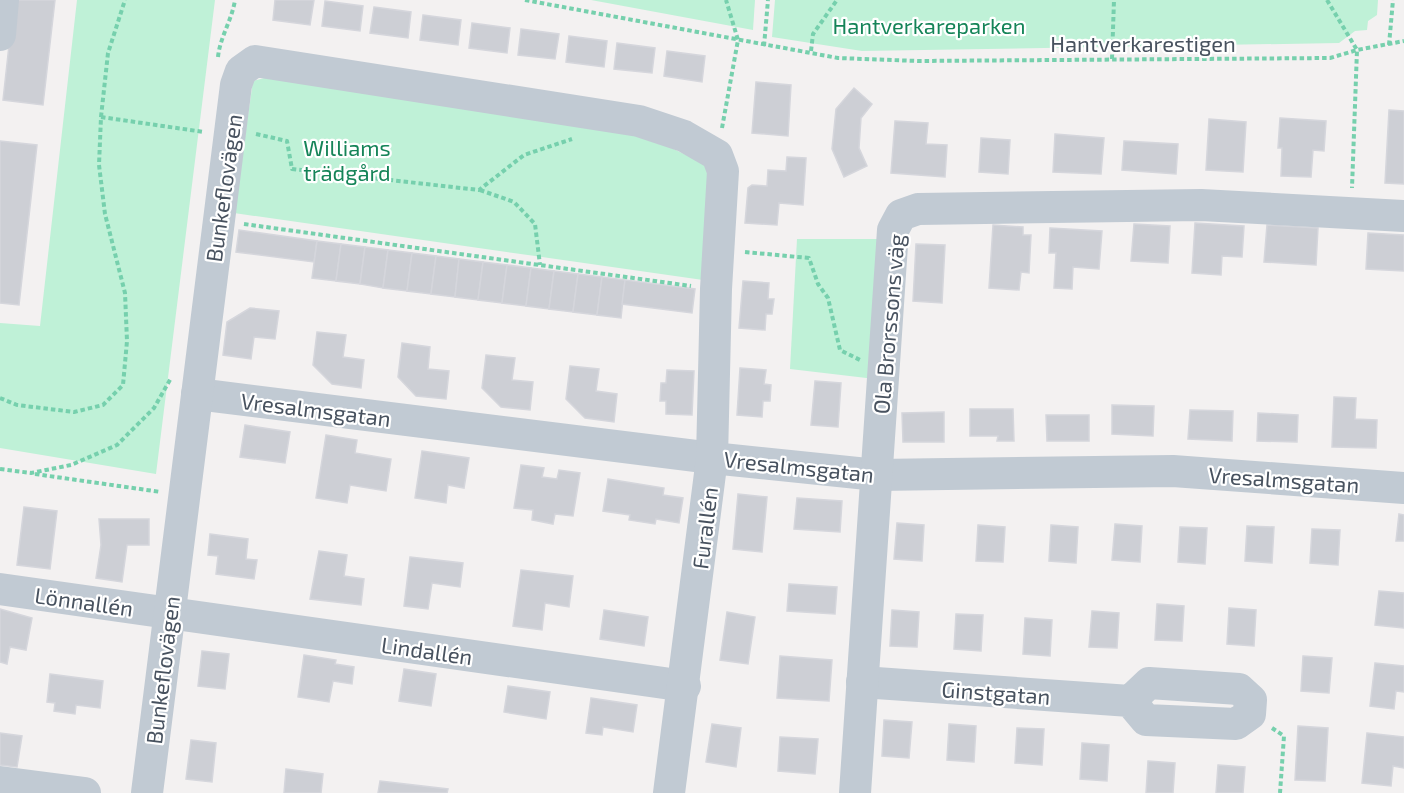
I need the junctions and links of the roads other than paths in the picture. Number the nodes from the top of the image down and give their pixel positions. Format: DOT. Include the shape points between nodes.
graph roads {
  1 [pos="3,0"];
  2 [pos="0,35"];
  3 [pos="717,155"];
  4 [pos="1404,216"];
  5 [pos="197,394"];
  6 [pos="712,458"];
  7 [pos="877,475"];
  8 [pos="1404,488"];
  9 [pos="0,589"];
  10 [pos="168,614"];
  11 [pos="862,682"];
  12 [pos="685,686"];
  13 [pos="1250,714"];
  14 [pos="0,782"];
  15 [pos="85,793"];
  16 [pos="147,793"];
  17 [pos="669,793"];
  18 [pos="855,793"];
  1 -- 2 [label="street"];
  3 -- 5 [label="street, Bunkeflovägen" via="684,136 639,121 255,61 241,71 219,130 218,220"];
  3 -- 6 [label="street, Furallén" via="723,171"];
  4 -- 7 [label="street, Ola Brorssons väg" via="1201,206 918,210 901,215 893,230"];
  5 -- 6 [label="street, Vresalmsgatan"];
  5 -- 10 [label="street, Bunkeflovägen"];
  6 -- 7 [label="street, Vresalmsgatan"];
  6 -- 12 [label="street, Furallén"];
  7 -- 8 [label="street, Vresalmsgatan" via="1173,471"];
  7 -- 11 [label="street, Ola Brorssons väg"];
  9 -- 10 [label="street, Lönnallén"];
  10 -- 12 [label="street, Lindallén"];
  10 -- 16 [label="street, Bunkeflovägen"];
  11 -- 13 [label="street, Ginstgatan" via="1130,701 1146,720 1236,724"];
  11 -- 18 [label="street, Ola Brorssons väg"];
  12 -- 17 [label="street, Furallén"];
  14 -- 15 [label="street"];
}
